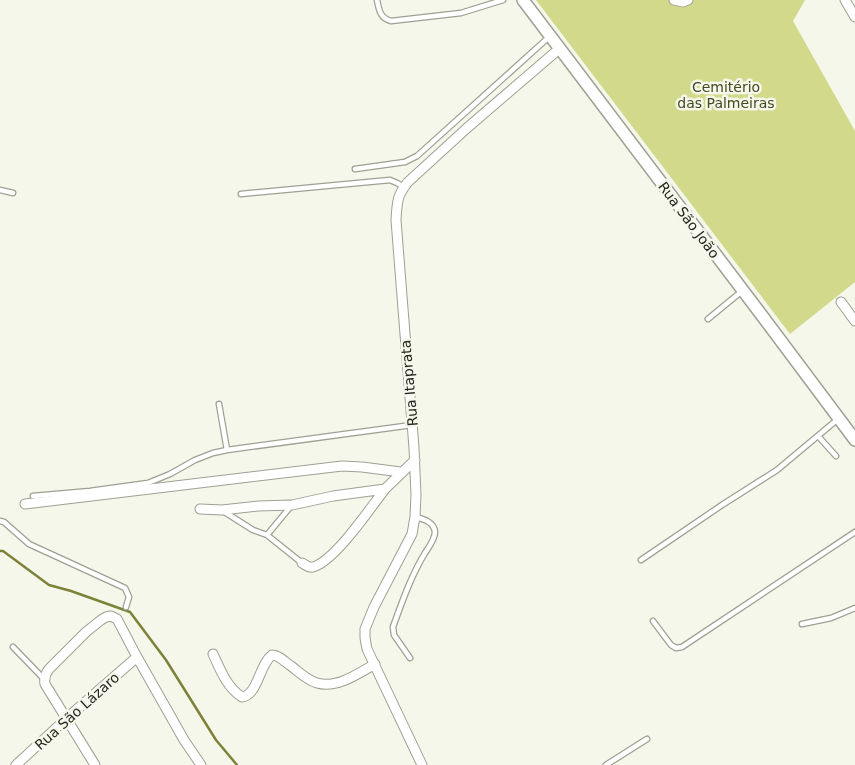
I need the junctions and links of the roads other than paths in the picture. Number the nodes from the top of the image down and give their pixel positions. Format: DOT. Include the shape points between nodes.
graph roads {
  1 [pos="377,0"];
  2 [pos="503,0"];
  3 [pos="523,0"];
  4 [pos="674,0"];
  5 [pos="688,0"];
  6 [pos="845,0"];
  7 [pos="855,16"];
  8 [pos="550,36"];
  9 [pos="559,49"];
  10 [pos="355,169"];
  11 [pos="404,187"];
  12 [pos="0,190"];
  13 [pos="13,193"];
  14 [pos="240,194"];
  15 [pos="743,290"];
  16 [pos="841,302"];
  17 [pos="708,319"];
  18 [pos="855,321"];
  19 [pos="219,404"];
  20 [pos="838,419"];
  21 [pos="412,424"];
  22 [pos="818,436"];
  23 [pos="855,440"];
  24 [pos="227,450"];
  25 [pos="836,456"];
  26 [pos="415,460"];
  27 [pos="401,472"];
  28 [pos="385,489"];
  29 [pos="33,496"];
  30 [pos="24,504"];
  31 [pos="292,505"];
  32 [pos="200,509"];
  33 [pos="222,510"];
  34 [pos="415,517"];
  35 [pos="0,522"];
  36 [pos="855,532"];
  37 [pos="267,535"];
  38 [pos="641,560"];
  39 [pos="302,563"];
  40 [pos="126,607"];
  41 [pos="855,608"];
  42 [pos="653,621"];
  43 [pos="802,624"];
  44 [pos="13,647"];
  45 [pos="213,654"];
  46 [pos="137,657"];
  47 [pos="410,658"];
  48 [pos="375,664"];
  49 [pos="45,682"];
  50 [pos="67,718"];
  51 [pos="647,739"];
  52 [pos="16,765"];
  53 [pos="95,765"];
  54 [pos="201,765"];
  55 [pos="422,765"];
  56 [pos="606,765"];
  1 -- 2 [label="lane" via="381,15 391,21 461,13"];
  3 -- 8 [label="street, Rua São João"];
  4 -- 5 [label="street"];
  6 -- 7 [label="street"];
  8 -- 9 [label="street, Rua São João"];
  8 -- 10 [label="lane" via="417,156 405,162"];
  9 -- 11 [label="street, Rua Itaprata"];
  9 -- 15 [label="street, Rua São João"];
  11 -- 14 [label="lane" via="390,180"];
  11 -- 21 [label="street, Rua Itaprata" via="398,198 396,220"];
  12 -- 13 [label="lane"];
  15 -- 17 [label="lane"];
  15 -- 20 [label="street, Rua São João"];
  16 -- 18 [label="street"];
  19 -- 24 [label="lane"];
  20 -- 22 [label="lane"];
  20 -- 23 [label="street, Rua São João"];
  21 -- 24 [label="lane"];
  21 -- 26 [label="street, Rua Itaprata"];
  22 -- 25 [label="lane"];
  22 -- 38 [label="lane" via="776,470"];
  24 -- 29 [label="lane" via="195,460 148,483"];
  26 -- 27 [label="street"];
  26 -- 34 [label="street, Rua Itaprata"];
  27 -- 28 [label="street"];
  27 -- 30 [label="street" via="342,466"];
  28 -- 31 [label="street"];
  28 -- 39 [label="street" via="332,554 311,567"];
  31 -- 33 [label="street"];
  31 -- 37 [label="lane"];
  32 -- 33 [label="street"];
  33 -- 37 [label="lane"];
  34 -- 47 [label="lane" via="432,524 435,531 414,572 393,627 394,635"];
  34 -- 48 [label="street, Rua Itaprata" via="412,534 365,629 364,638"];
  35 -- 40 [label="lane" via="29,544 125,588 129,596"];
  36 -- 42 [label="lane" via="682,646 676,648 671,645"];
  37 -- 39 [label="lane"];
  41 -- 43 [label="lane" via="831,618"];
  44 -- 49 [label="lane"];
  45 -- 48 [label="street" via="226,680 242,697 252,692 265,661 272,655 307,678 327,684"];
  46 -- 49 [label="street" via="117,619 106,617 49,668"];
  46 -- 50 [label="street, Rua São Lázaro"];
  46 -- 54 [label="street"];
  48 -- 55 [label="street, Rua Itaprata"];
  49 -- 50 [label="street"];
  50 -- 52 [label="street, Rua São Lázaro"];
  50 -- 53 [label="street"];
  51 -- 56 [label="lane"];
}
